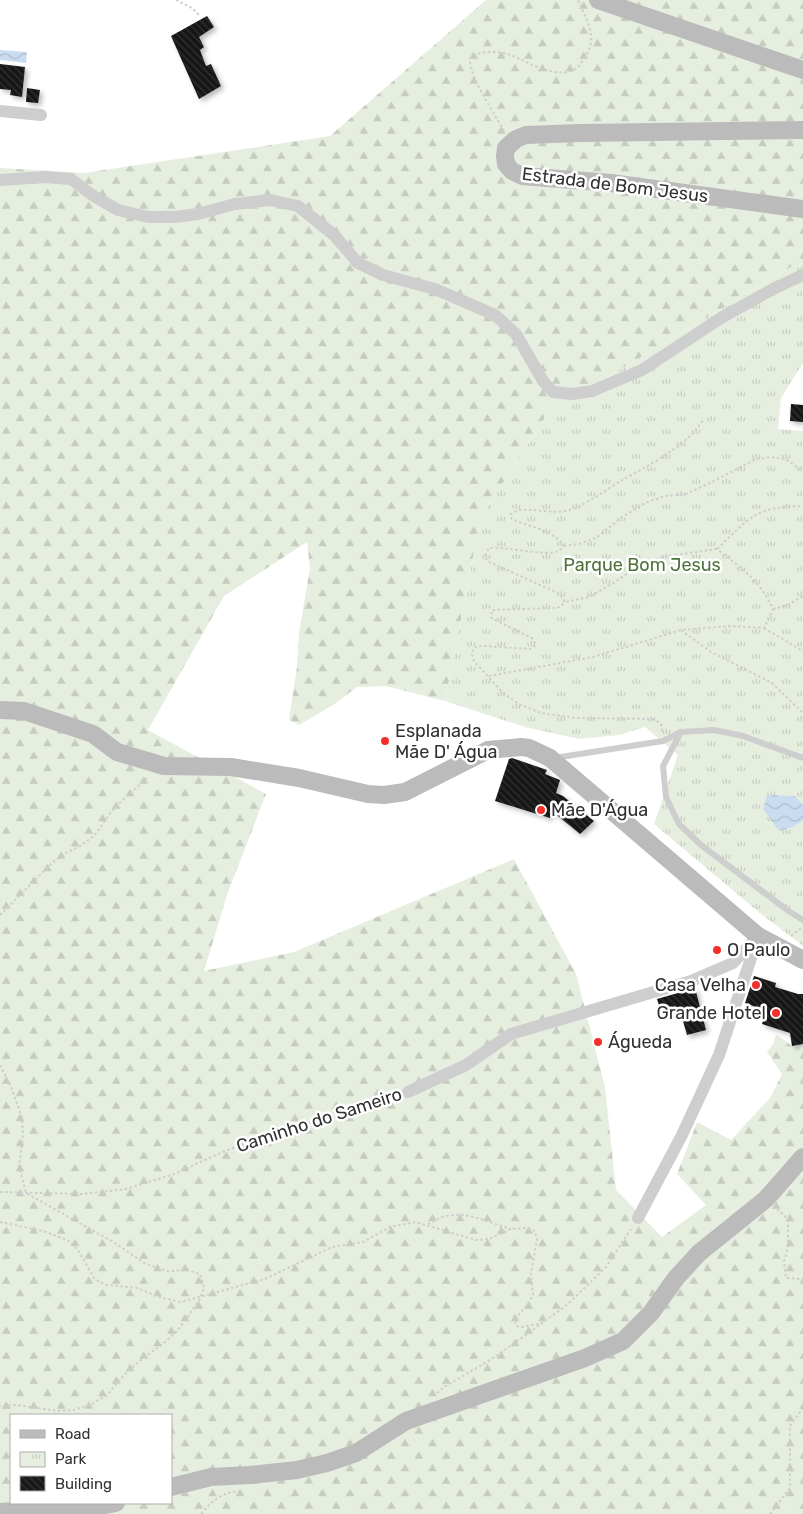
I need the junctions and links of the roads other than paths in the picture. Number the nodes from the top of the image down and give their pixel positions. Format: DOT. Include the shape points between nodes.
graph roads {
  1 [pos="598,0"];
  2 [pos="803,70"];
  3 [pos="0,111"];
  4 [pos="40,115"];
  5 [pos="803,130"];
  6 [pos="0,180"];
  7 [pos="803,209"];
  8 [pos="803,275"];
  9 [pos="0,710"];
  10 [pos="680,732"];
  11 [pos="550,758"];
  12 [pos="803,758"];
  13 [pos="803,920"];
  14 [pos="758,936"];
  15 [pos="803,960"];
  16 [pos="408,1092"];
  17 [pos="803,1157"];
  18 [pos="638,1218"];
  19 [pos="172,1487"];
  20 [pos="111,1504"];
  21 [pos="0,1512"];
  1 -- 2 [label="main road"];
  3 -- 4 [label="street"];
  5 -- 7 [label="main road, Estrada de Bom Jesus" via="526,135 506,148 505,156 506,164 522,176"];
  6 -- 8 [label="street" via="71,179 118,210 148,217 198,214 234,204 270,200 298,206 335,236 358,263 382,275 435,289 495,315 516,334 552,392 592,391 642,370 721,318"];
  9 -- 11 [label="main road" via="24,712 92,734 117,752 164,766 231,767 368,794 405,792 488,750 521,747"];
  10 -- 11 [label="lane" via="663,741"];
  10 -- 12 [label="lane" via="714,730 743,736"];
  10 -- 13 [label="lane" via="663,766 666,797 679,824 701,845"];
  11 -- 14 [label="main road"];
  14 -- 15 [label="main road"];
  14 -- 16 [label="street, Caminho do Sameiro" via="733,963 691,981 510,1034 466,1065"];
  14 -- 18 [label="street" via="719,1055"];
  17 -- 19 [label="main road" via="766,1199 699,1253 651,1313 623,1341 585,1358 406,1421 356,1452 327,1463 250,1476 212,1477"];
  20 -- 21 [label="main road"];
}
